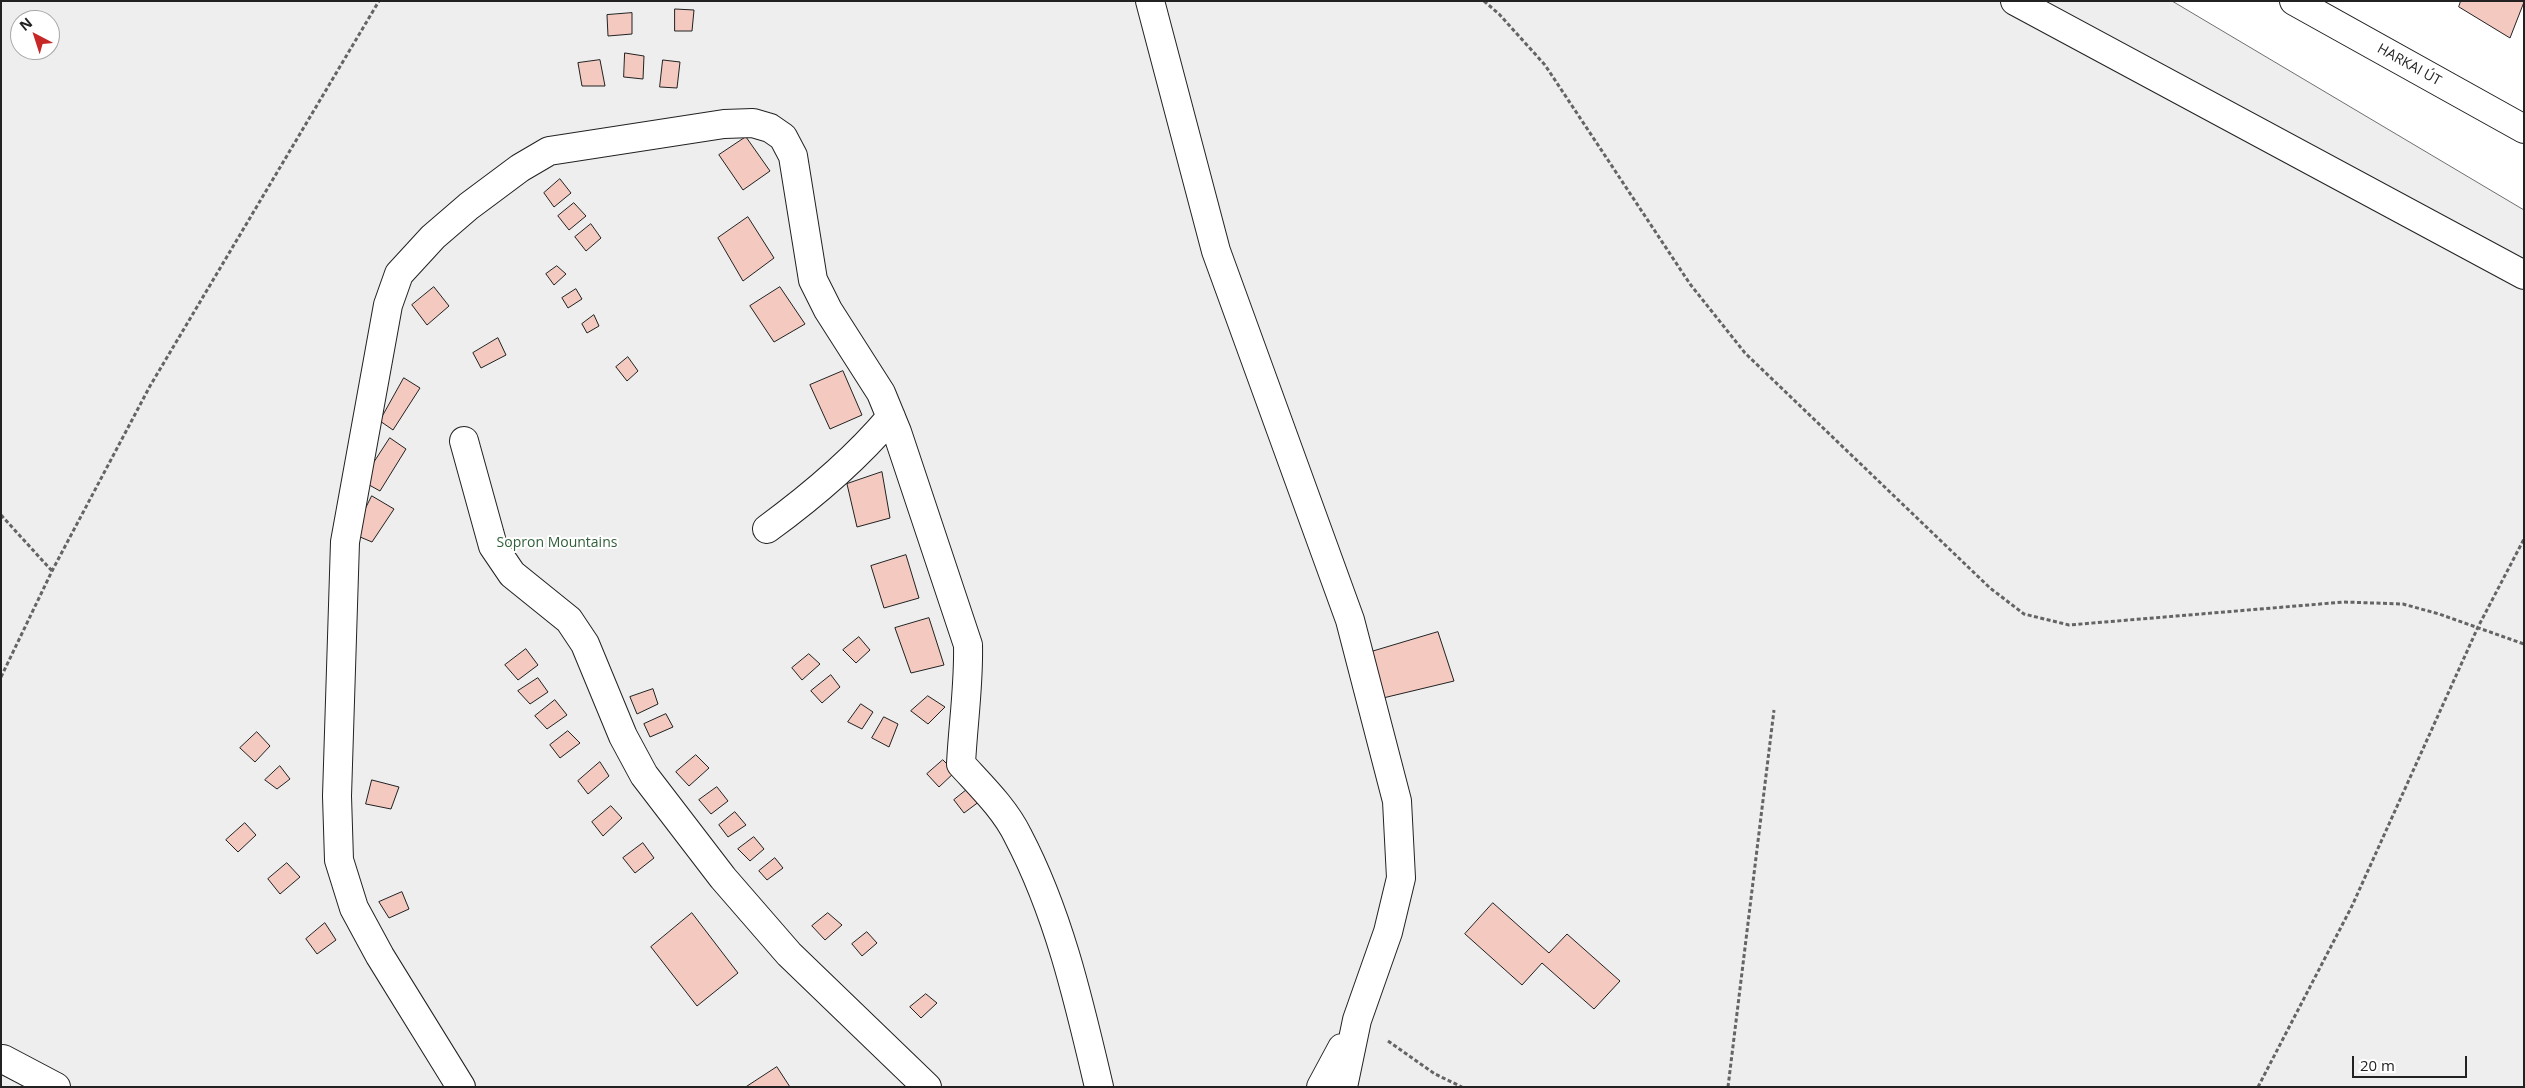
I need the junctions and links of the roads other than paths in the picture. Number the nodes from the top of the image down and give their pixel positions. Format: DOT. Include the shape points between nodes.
graph roads {
  1 [pos="1150,1"];
  2 [pos="2015,1"];
  3 [pos="2294,1"];
  4 [pos="2524,129"];
  5 [pos="2524,275"];
  6 [pos="891,417"];
  7 [pos="464,441"];
  8 [pos="767,529"];
  9 [pos="1357,1020"];
  10 [pos="3,1059"];
  11 [pos="56,1087"];
  12 [pos="461,1087"];
  13 [pos="927,1087"];
  14 [pos="1099,1087"];
  15 [pos="1321,1087"];
  16 [pos="1343,1087"];
  1 -- 9 [label="street" via="1216,250 1350,620 1397,801 1401,878 1388,932"];
  2 -- 5 [label="street"];
  3 -- 4 [label="street, HARKAI ÚT"];
  6 -- 8 [label="street" via="844,467"];
  6 -- 12 [label="street" via="881,393 828,310 813,280 793,156 783,137 770,128 753,123 724,124 549,151 469,206 433,237 399,274 388,305 345,542 337,796 339,860 354,908"];
  6 -- 14 [label="street" via="968,645 962,764 1018,834 1037,877 1061,938"];
  7 -- 13 [label="street" via="493,546 512,574 569,620 585,644 623,736 644,775 723,878 789,954"];
  9 -- 15 [label="street"];
  9 -- 16 [label="street"];
  10 -- 11 [label="street"];
}
